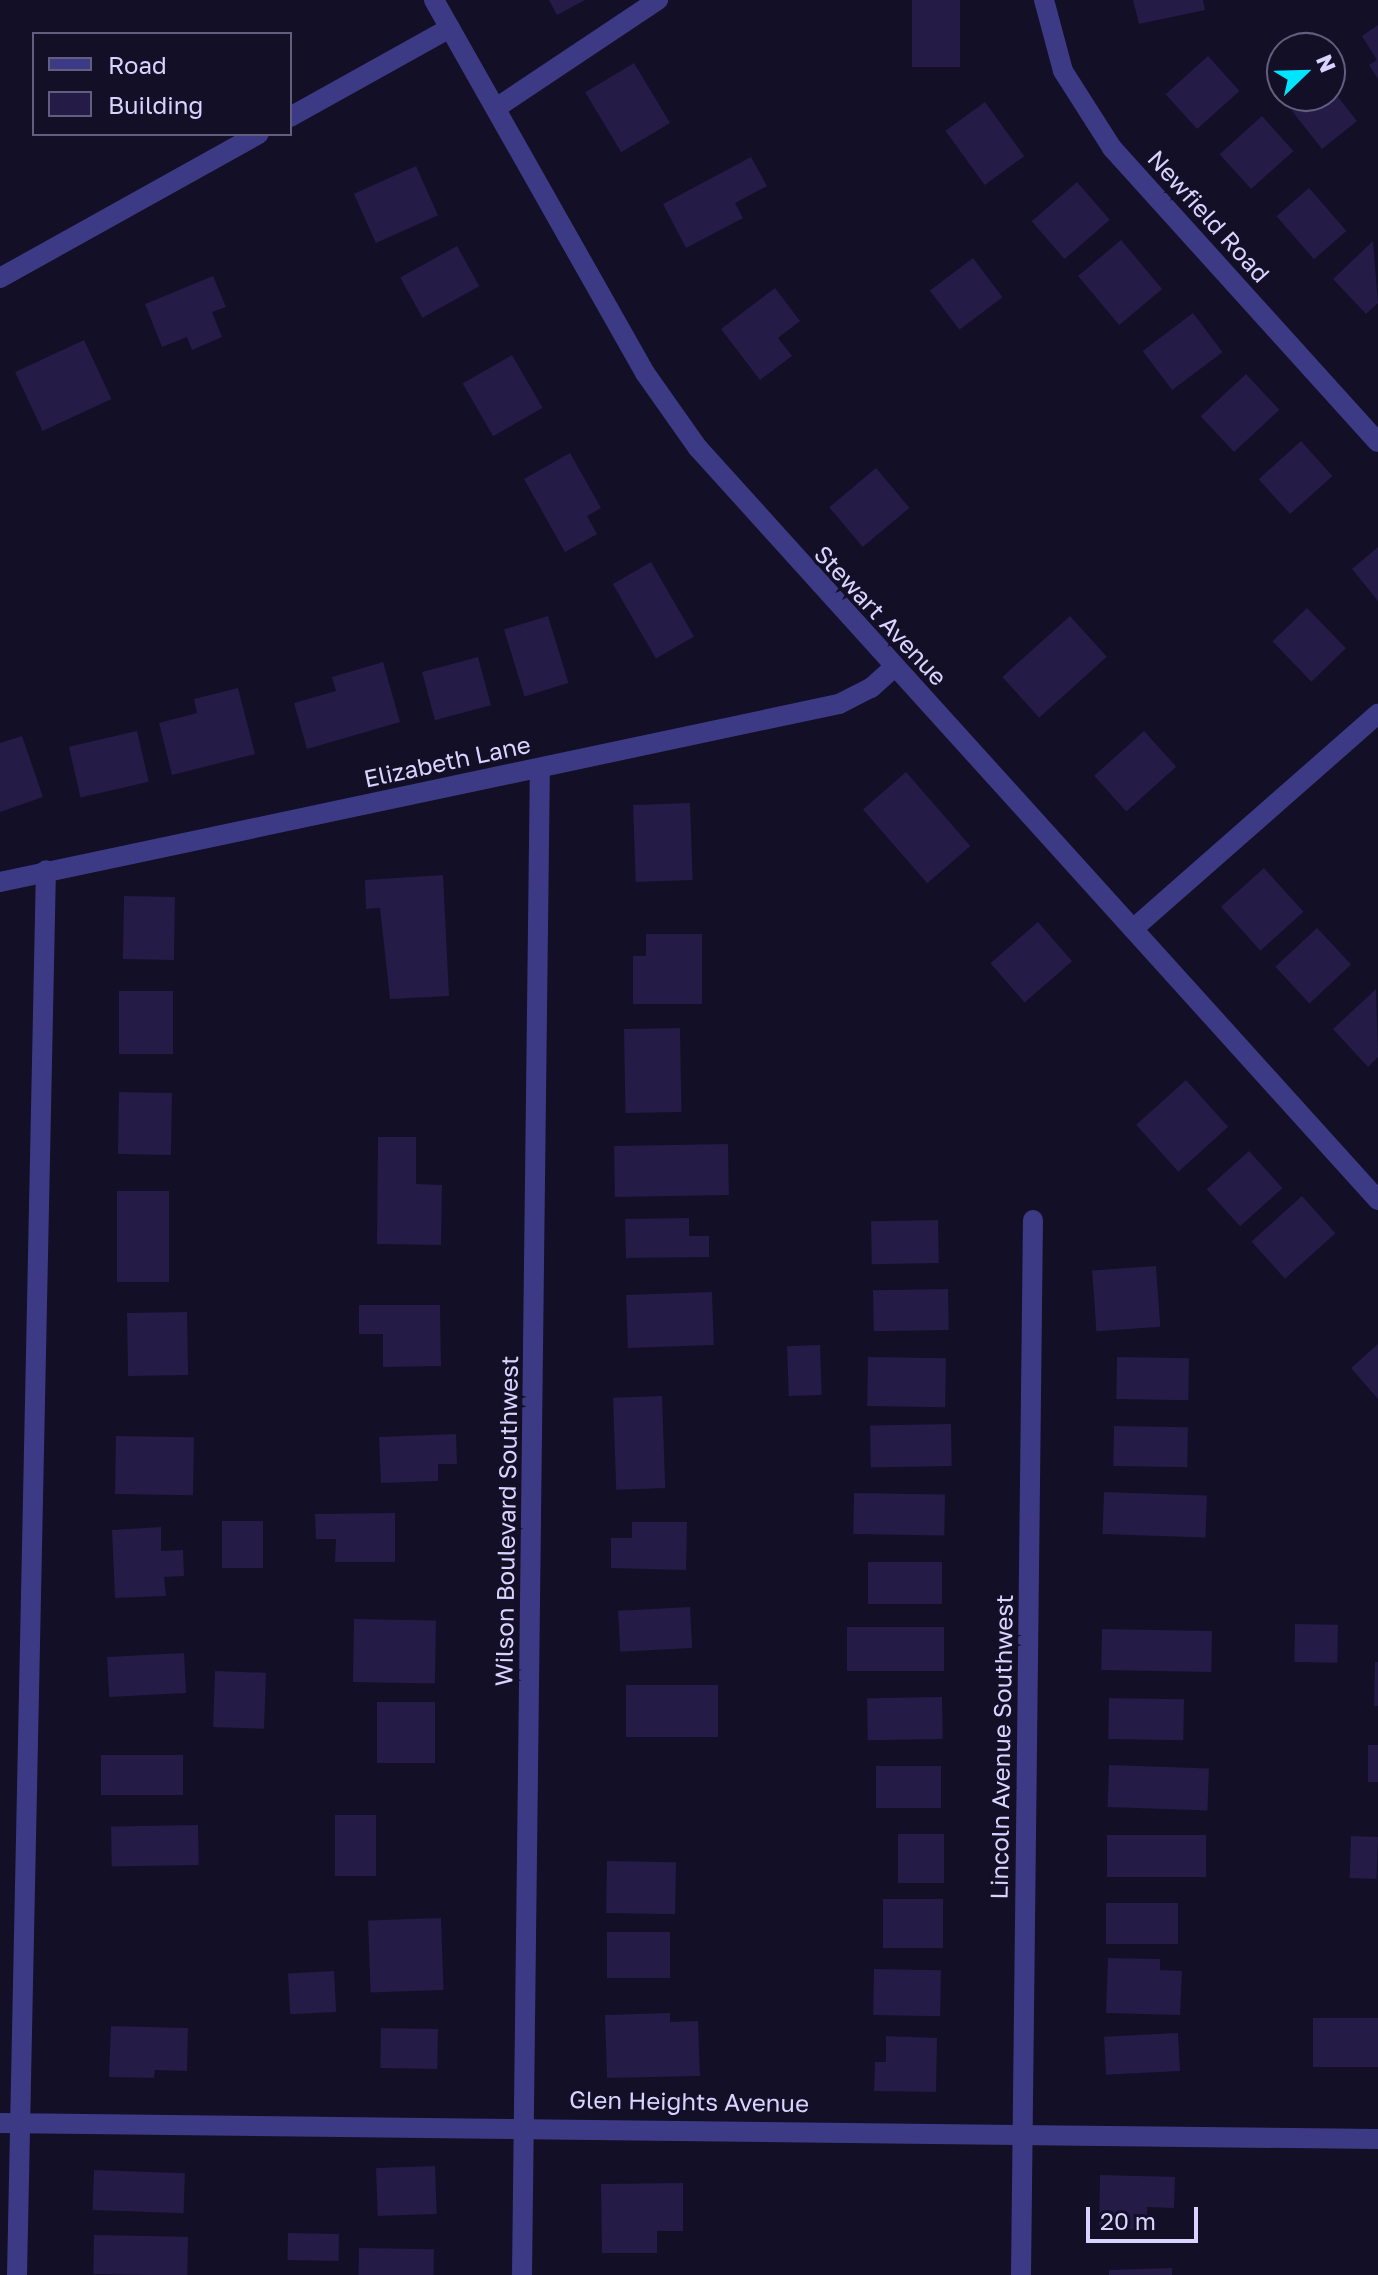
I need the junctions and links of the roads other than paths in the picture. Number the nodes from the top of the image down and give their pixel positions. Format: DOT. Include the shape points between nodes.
graph roads {
  1 [pos="434,0"];
  2 [pos="658,0"];
  3 [pos="1044,0"];
  4 [pos="450,28"];
  5 [pos="496,108"];
  6 [pos="292,116"];
  7 [pos="255,136"];
  8 [pos="0,278"];
  9 [pos="1378,442"];
  10 [pos="894,667"];
  11 [pos="1378,714"];
  12 [pos="540,768"];
  13 [pos="46,870"];
  14 [pos="0,882"];
  15 [pos="1133,929"];
  16 [pos="1378,1200"];
  17 [pos="1033,1220"];
  18 [pos="9,2123"];
  19 [pos="525,2125"];
  20 [pos="1023,2132"];
  21 [pos="1378,2139"];
  22 [pos="17,2275"];
  23 [pos="522,2275"];
  24 [pos="1021,2275"];
  1 -- 4 [label="street, Stewart Avenue"];
  2 -- 5 [label="street"];
  3 -- 9 [label="street, Newfield Road" via="1063,71 1112,148"];
  4 -- 5 [label="street, Stewart Avenue"];
  4 -- 6 [label="street"];
  5 -- 10 [label="street, Stewart Avenue" via="672,414"];
  7 -- 8 [label="street"];
  10 -- 12 [label="street, Elizabeth Lane" via="871,688 839,704"];
  10 -- 15 [label="street, Stewart Avenue"];
  11 -- 15 [label="street"];
  12 -- 13 [label="street, Elizabeth Lane"];
  12 -- 19 [label="street, Wilson Boulevard Southwest"];
  13 -- 14 [label="street, Elizabeth Lane"];
  13 -- 18 [label="street"];
  15 -- 16 [label="street, Stewart Avenue"];
  17 -- 20 [label="street, Lincoln Avenue Southwest"];
  18 -- 19 [label="street, Glen Heights Avenue"];
  18 -- 22 [label="street"];
  19 -- 20 [label="street, Glen Heights Avenue"];
  19 -- 23 [label="street, Wilson Boulevard Southwest"];
  20 -- 21 [label="street, Glen Heights Avenue"];
  20 -- 24 [label="street, Lincoln Avenue Southwest"];
}
